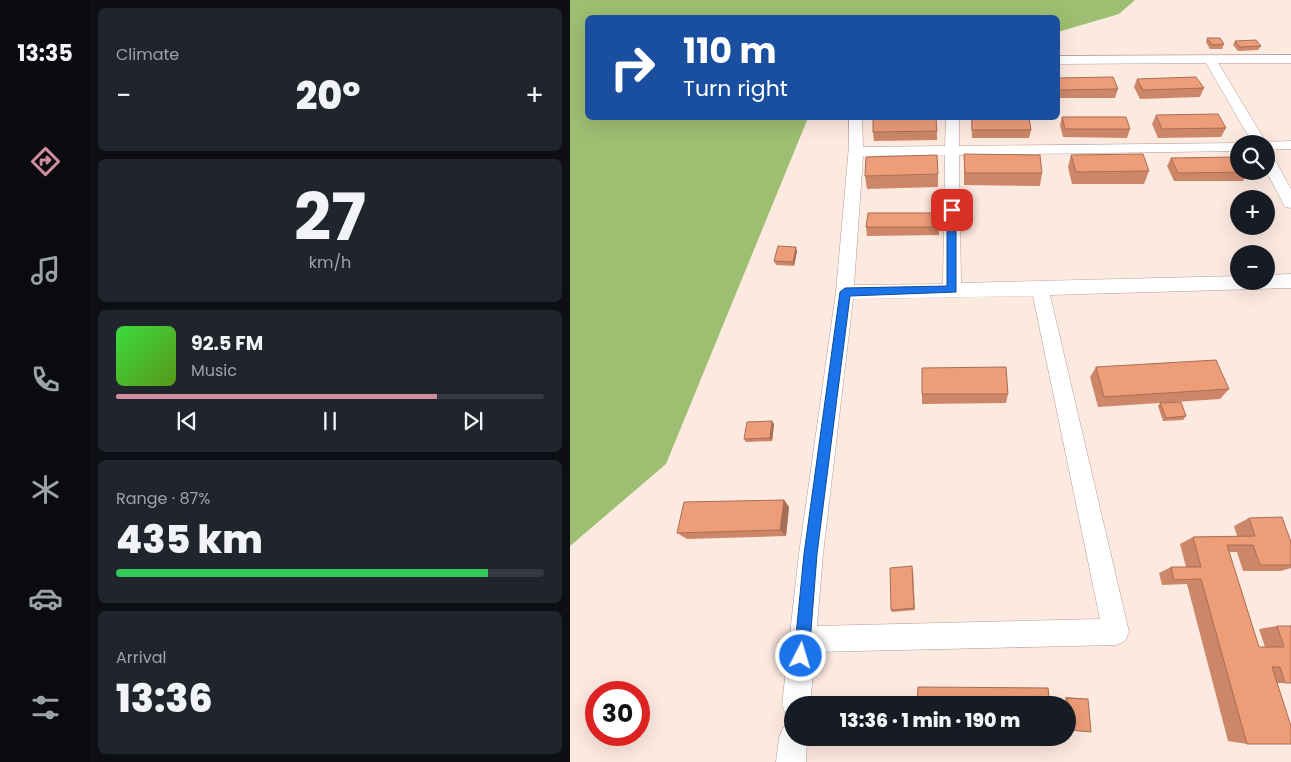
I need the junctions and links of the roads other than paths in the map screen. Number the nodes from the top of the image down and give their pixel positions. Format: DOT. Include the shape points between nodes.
graph roads {
  1 [pos="1291,59"];
  2 [pos="1060,60"];
  3 [pos="1210,60"];
  4 [pos="855,120"];
  5 [pos="952,120"];
  6 [pos="1255,135"];
  7 [pos="1291,145"];
  8 [pos="1275,146"];
  9 [pos="1230,147"];
  10 [pos="952,150"];
  11 [pos="856,152"];
  12 [pos="1275,173"];
  13 [pos="1291,203"];
  14 [pos="1291,281"];
  15 [pos="1040,289"];
  16 [pos="952,290"];
  17 [pos="845,292"];
  18 [pos="803,639"];
  19 [pos="797,696"];
  20 [pos="792,746"];
  21 [pos="791,762"];
  1 -- 3 [label="street"];
  2 -- 3 [label="street"];
  3 -- 6 [label="street"];
  4 -- 11 [label="street"];
  5 -- 10 [label="street"];
  7 -- 8 [label="street"];
  9 -- 10 [label="street"];
  10 -- 11 [label="street"];
  10 -- 16 [label="street"];
  11 -- 17 [label="street"];
  12 -- 13 [label="street"];
  14 -- 15 [label="street"];
  15 -- 16 [label="street"];
  15 -- 18 [label="street" via="1116,632"];
  16 -- 17 [label="street"];
  17 -- 18 [label="street"];
  18 -- 19 [label="street"];
  20 -- 21 [label="street"];
}
